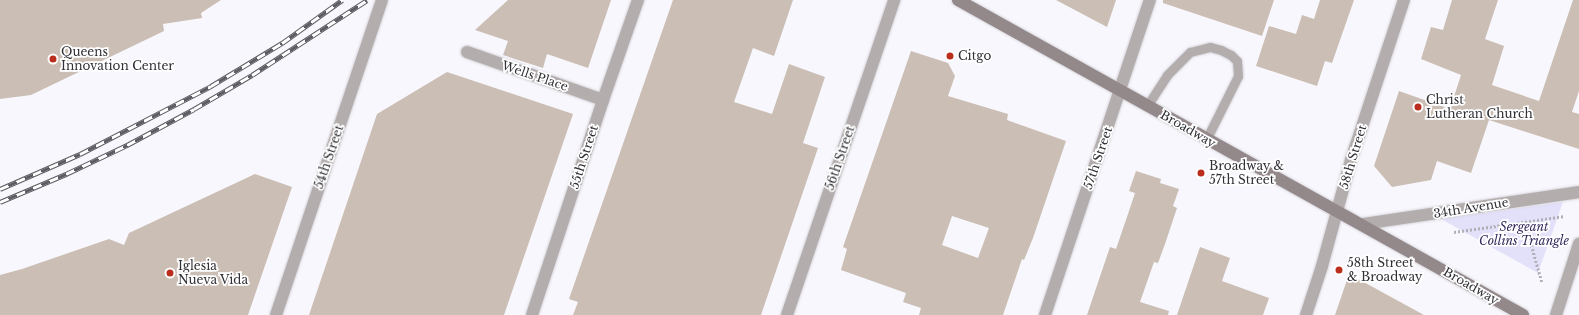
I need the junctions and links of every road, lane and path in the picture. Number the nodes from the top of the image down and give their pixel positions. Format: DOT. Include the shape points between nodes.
graph roads {
  1 [pos="382,0"];
  2 [pos="638,0"];
  3 [pos="894,0"];
  4 [pos="958,0"];
  5 [pos="1150,0"];
  6 [pos="1404,0"];
  7 [pos="467,52"];
  8 [pos="1120,91"];
  9 [pos="603,100"];
  10 [pos="1147,106"];
  11 [pos="1206,140"];
  12 [pos="1579,192"];
  13 [pos="1337,212"];
  14 [pos="1565,216"];
  15 [pos="1526,222"];
  16 [pos="1363,224"];
  17 [pos="1454,232"];
  18 [pos="1579,244"];
  19 [pos="1542,282"];
  20 [pos="276,315"];
  21 [pos="532,315"];
  22 [pos="787,315"];
  23 [pos="1045,315"];
  24 [pos="1306,315"];
  25 [pos="1523,315"];
  26 [pos="1556,315"];
  1 -- 20 [label="street, 54th Street"];
  2 -- 9 [label="street, 55th Street"];
  3 -- 22 [label="street, 56th Street"];
  4 -- 8 [label="main road, Broadway"];
  5 -- 8 [label="street, 57th Street"];
  6 -- 13 [label="street, 58th Street" via="1351,160"];
  7 -- 9 [label="street, Wells Place"];
  8 -- 10 [label="main road, Broadway"];
  8 -- 23 [label="street, 57th Street"];
  9 -- 21 [label="street, 55th Street"];
  10 -- 11 [label="main road, Broadway"];
  10 -- 11 [label="lane" via="1167,75 1190,52 1210,47 1231,55 1237,61 1238,76"];
  11 -- 13 [label="main road, Broadway"];
  12 -- 16 [label="street, 34th Avenue"];
  13 -- 16 [label="main road, Broadway"];
  13 -- 24 [label="street, 58th Street"];
  14 -- 15 [label="path"];
  15 -- 17 [label="path"];
  15 -- 19 [label="path"];
  16 -- 25 [label="main road, Broadway"];
  18 -- 26 [label="street"];
}
